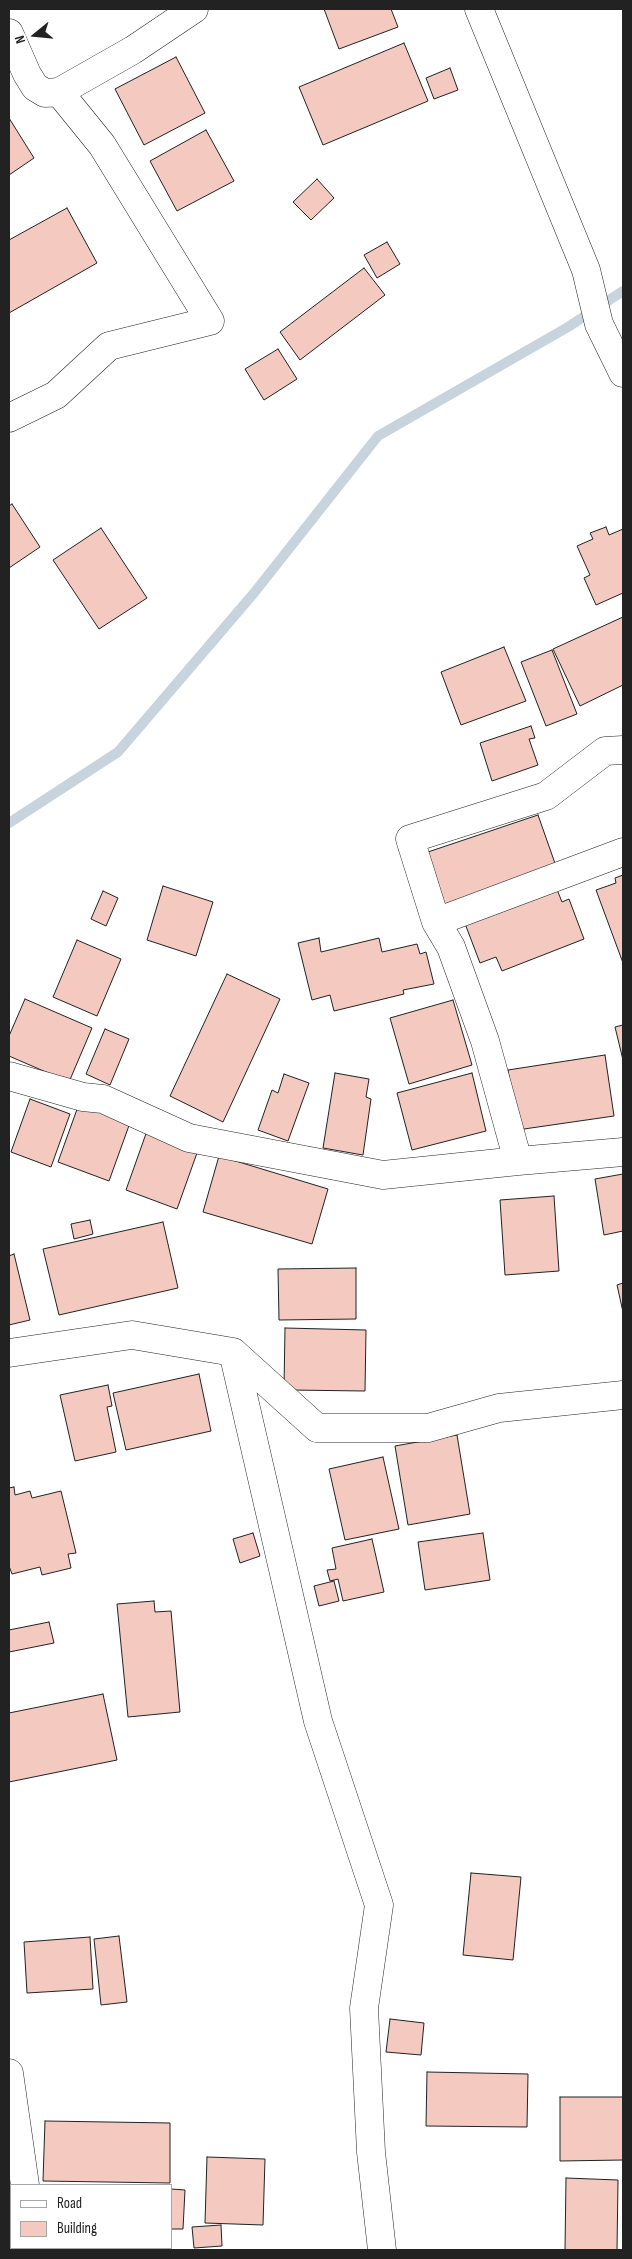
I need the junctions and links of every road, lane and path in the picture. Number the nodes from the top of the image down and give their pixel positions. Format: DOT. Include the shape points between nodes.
graph roads {
  1 [pos="194,9"];
  2 [pos="479,9"];
  3 [pos="9,33"];
  4 [pos="58,92"];
  5 [pos="623,373"];
  6 [pos="9,418"];
  7 [pos="623,750"];
  8 [pos="623,852"];
  9 [pos="436,922"];
  10 [pos="9,1076"];
  11 [pos="623,1152"];
  12 [pos="518,1161"];
  13 [pos="9,1352"];
  14 [pos="233,1352"];
  15 [pos="623,1395"];
  16 [pos="9,2073"];
  17 [pos="25,2184"];
  18 [pos="382,2250"];
  1 -- 4 [label="street" via="133,50"];
  2 -- 5 [label="street" via="586,270 599,324"];
  3 -- 4 [label="street" via="35,88 45,93"];
  4 -- 6 [label="street" via="102,145 210,321 109,346 56,395"];
  7 -- 9 [label="street" via="605,751 546,796 410,839"];
  8 -- 9 [label="street"];
  9 -- 12 [label="street" via="451,947 485,1041"];
  10 -- 12 [label="street" via="83,1097 103,1098 189,1138 383,1175"];
  11 -- 12 [label="street"];
  13 -- 14 [label="street" via="132,1335"];
  14 -- 15 [label="street" via="318,1428 428,1428 499,1408"];
  14 -- 18 [label="street" via="318,1721 379,1905 364,2008 371,2152"];
  16 -- 17 [label="street"];
}
